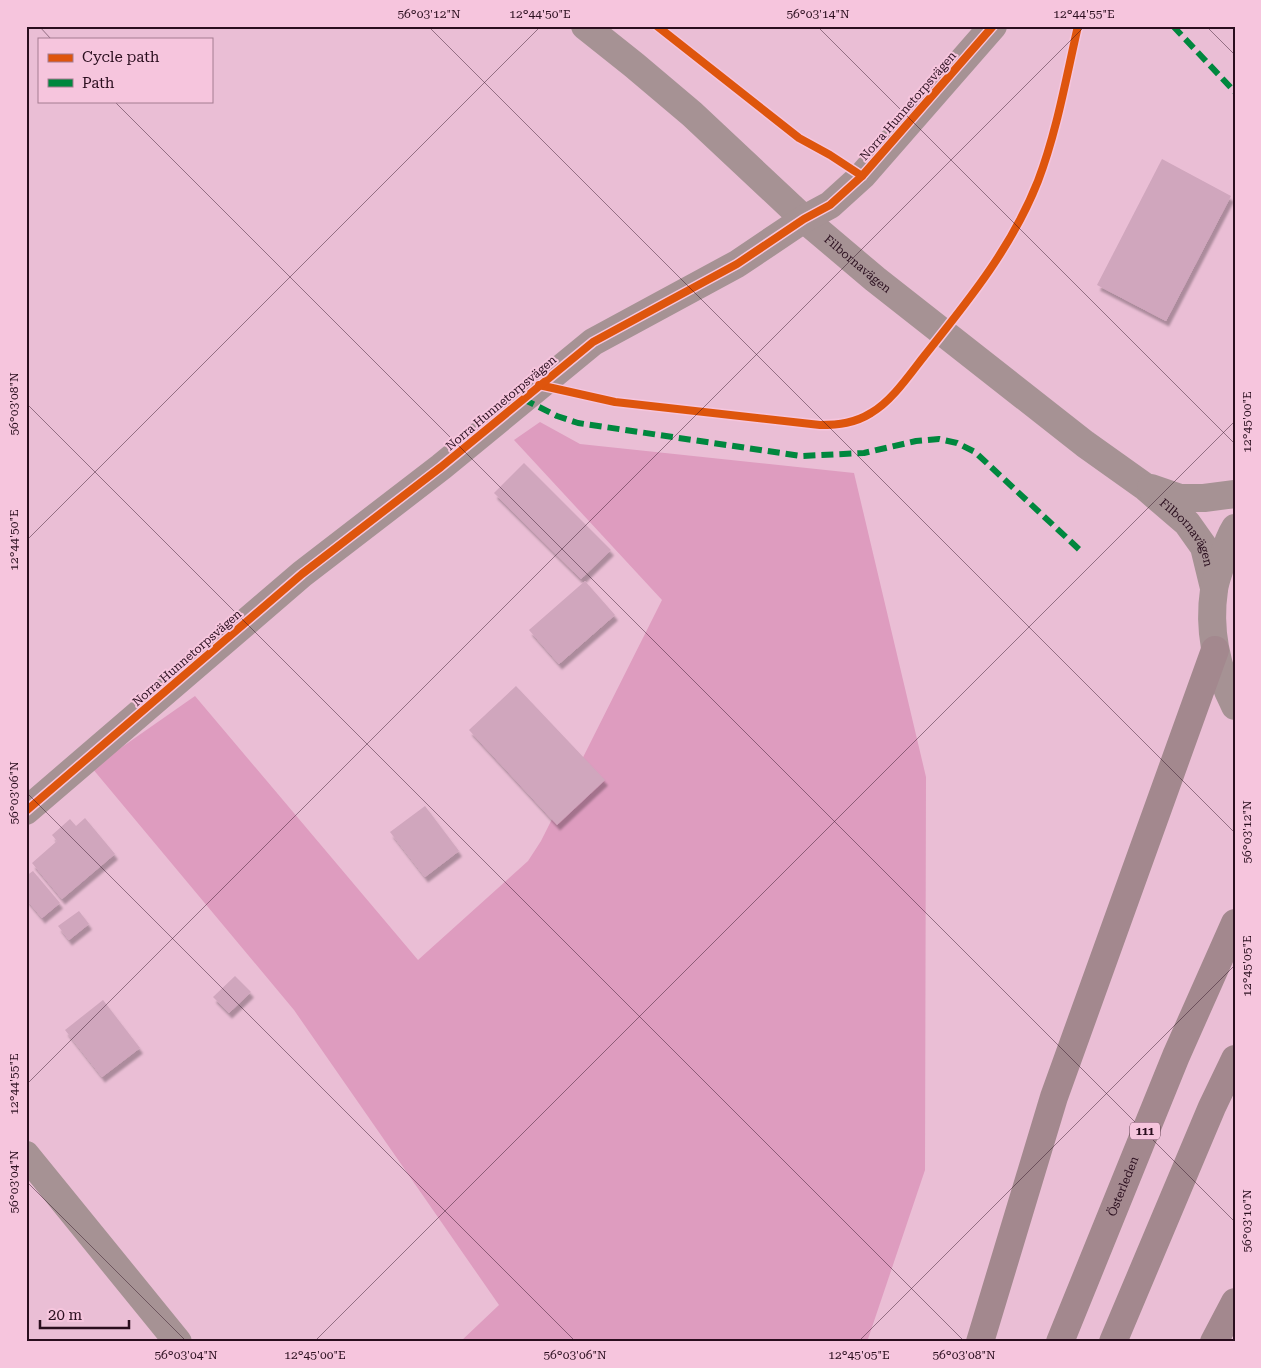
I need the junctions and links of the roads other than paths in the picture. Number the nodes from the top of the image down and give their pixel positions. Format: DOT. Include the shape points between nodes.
graph roads {
  1 [pos="585,26"];
  2 [pos="993,26"];
  3 [pos="804,219"];
  4 [pos="1144,486"];
  5 [pos="1235,494"];
  6 [pos="1235,528"];
  7 [pos="1214,588"];
  8 [pos="1215,650"];
  9 [pos="1235,706"];
  10 [pos="26,811"];
  11 [pos="1235,923"];
  12 [pos="1235,1059"];
  13 [pos="26,1155"];
  14 [pos="1235,1302"];
  15 [pos="178,1342"];
  16 [pos="980,1342"];
  17 [pos="1060,1342"];
  18 [pos="1114,1342"];
  19 [pos="1214,1342"];
  1 -- 3 [label="street, Filbornavägen" via="692,114"];
  2 -- 3 [label="street, Norra Hunnetorpsvägen" via="862,176 830,205"];
  3 -- 4 [label="street, Filbornavägen" via="1085,444"];
  3 -- 10 [label="street, Norra Hunnetorpsvägen" via="737,264 593,342 441,467 302,574"];
  4 -- 5 [label="street, Filbornavägen" via="1180,498"];
  4 -- 7 [label="street, Filbornavägen" via="1187,523 1204,547"];
  6 -- 7 [label="street"];
  7 -- 8 [label="street"];
  8 -- 9 [label="street" via="1224,685"];
  8 -- 16 [label="main road" via="1054,1097"];
  11 -- 17 [label="main road, Österleden / 111" via="1176,1056"];
  12 -- 18 [label="main road"];
  13 -- 15 [label="street"];
  14 -- 19 [label="main road"];
}
